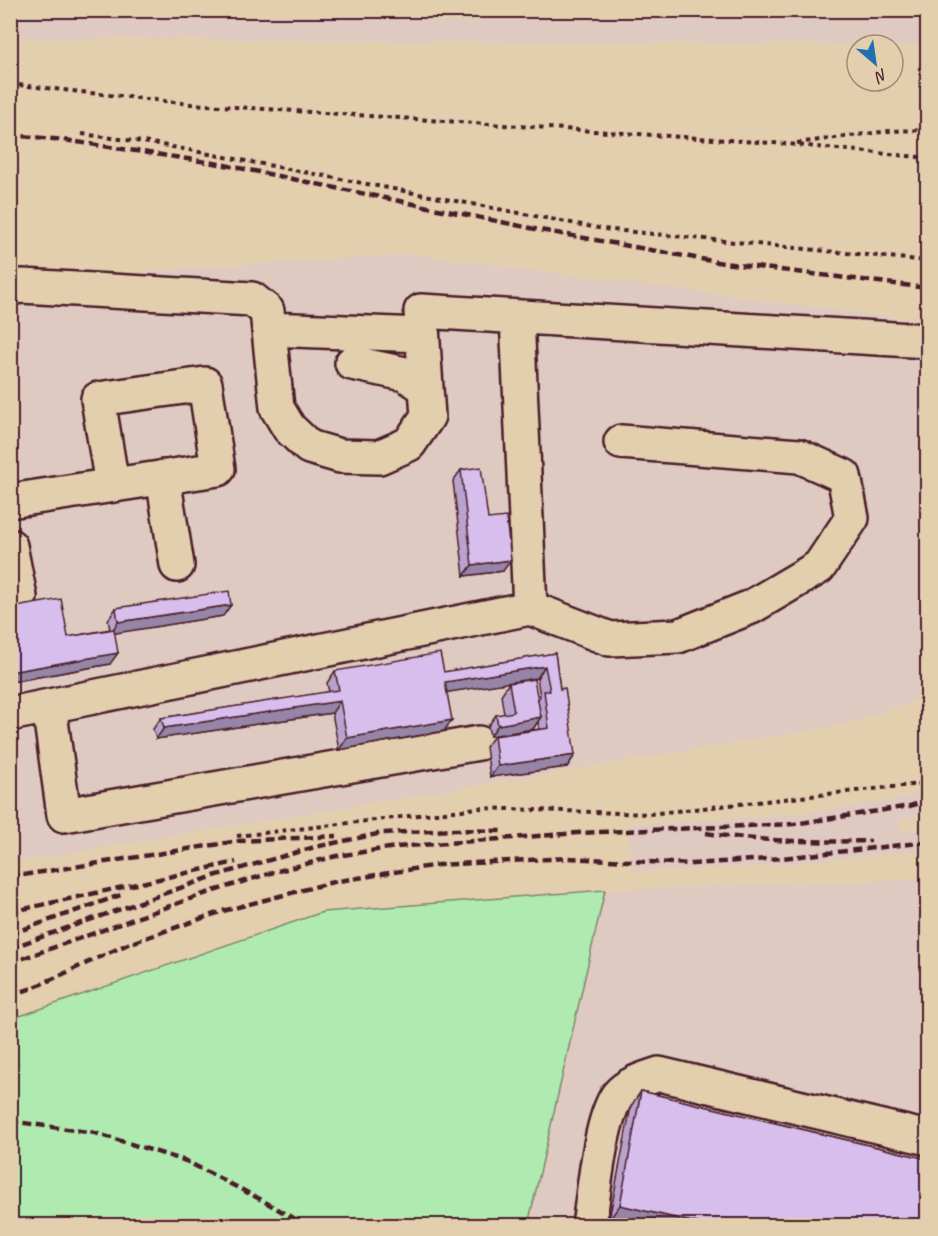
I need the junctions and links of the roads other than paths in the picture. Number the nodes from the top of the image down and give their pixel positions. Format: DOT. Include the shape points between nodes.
graph roads {
  1 [pos="10,288"];
  2 [pos="517,317"];
  3 [pos="269,329"];
  4 [pos="422,335"];
  5 [pos="927,341"];
  6 [pos="352,363"];
  7 [pos="426,388"];
  8 [pos="621,442"];
  9 [pos="163,477"];
  10 [pos="112,485"];
  11 [pos="10,501"];
  12 [pos="10,546"];
  13 [pos="177,565"];
  14 [pos="20,597"];
  15 [pos="530,608"];
  16 [pos="49,706"];
  17 [pos="10,714"];
  18 [pos="479,743"];
  19 [pos="927,1138"];
  20 [pos="589,1226"];
  1 -- 3 [label="lane" via="252,299 267,311"];
  2 -- 4 [label="lane" via="420,311"];
  2 -- 5 [label="lane"];
  2 -- 15 [label="lane"];
  3 -- 4 [label="lane"];
  3 -- 7 [label="lane" via="277,408 289,428 309,447 340,456 380,457 409,444 428,416"];
  4 -- 7 [label="lane"];
  6 -- 7 [label="lane" via="405,374"];
  8 -- 15 [label="lane" via="800,456 844,476 852,518 819,567 751,607 678,636 610,639"];
  9 -- 10 [label="lane"];
  9 -- 10 [label="lane" via="218,469 204,384 98,399"];
  9 -- 13 [label="lane"];
  10 -- 11 [label="lane"];
  12 -- 14 [label="lane"];
  15 -- 16 [label="lane"];
  16 -- 17 [label="lane"];
  16 -- 18 [label="lane" via="64,815"];
  19 -- 20 [label="lane" via="659,1074 632,1083 619,1093 608,1114"];
}
